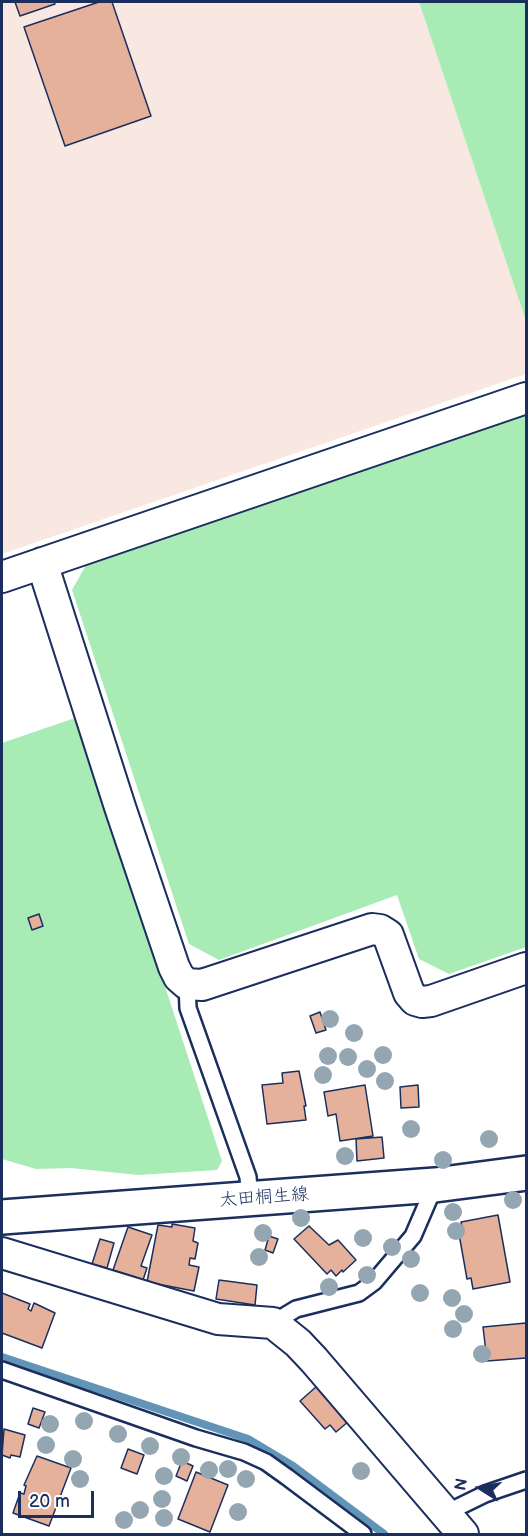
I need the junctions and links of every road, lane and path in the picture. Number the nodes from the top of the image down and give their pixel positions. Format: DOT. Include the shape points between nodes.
graph roads {
  1 [pos="526,398"];
  2 [pos="42,563"];
  3 [pos="2,577"];
  4 [pos="526,968"];
  5 [pos="187,984"];
  6 [pos="526,1173"];
  7 [pos="435,1185"];
  8 [pos="250,1200"];
  9 [pos="2,1217"];
  10 [pos="2,1253"];
  11 [pos="273,1323"];
  12 [pos="2,1370"];
  13 [pos="526,1480"];
  14 [pos="455,1524"];
  15 [pos="363,1534"];
  1 -- 2 [label="street"];
  2 -- 3 [label="street"];
  2 -- 5 [label="street" via="174,967"];
  4 -- 5 [label="street" via="422,1002 409,993 388,935 372,929 202,985"];
  5 -- 8 [label="lane" via="188,1008 248,1178"];
  6 -- 7 [label="main road, 太田桐生線"];
  7 -- 8 [label="main road, 太田桐生線"];
  7 -- 11 [label="lane" via="413,1236 374,1282 359,1293 296,1309"];
  8 -- 9 [label="main road, 太田桐生線"];
  10 -- 11 [label="street" via="218,1319"];
  11 -- 14 [label="street" via="314,1360"];
  12 -- 15 [label="lane" via="244,1452 273,1467"];
  13 -- 14 [label="lane" via="485,1494"];
}
